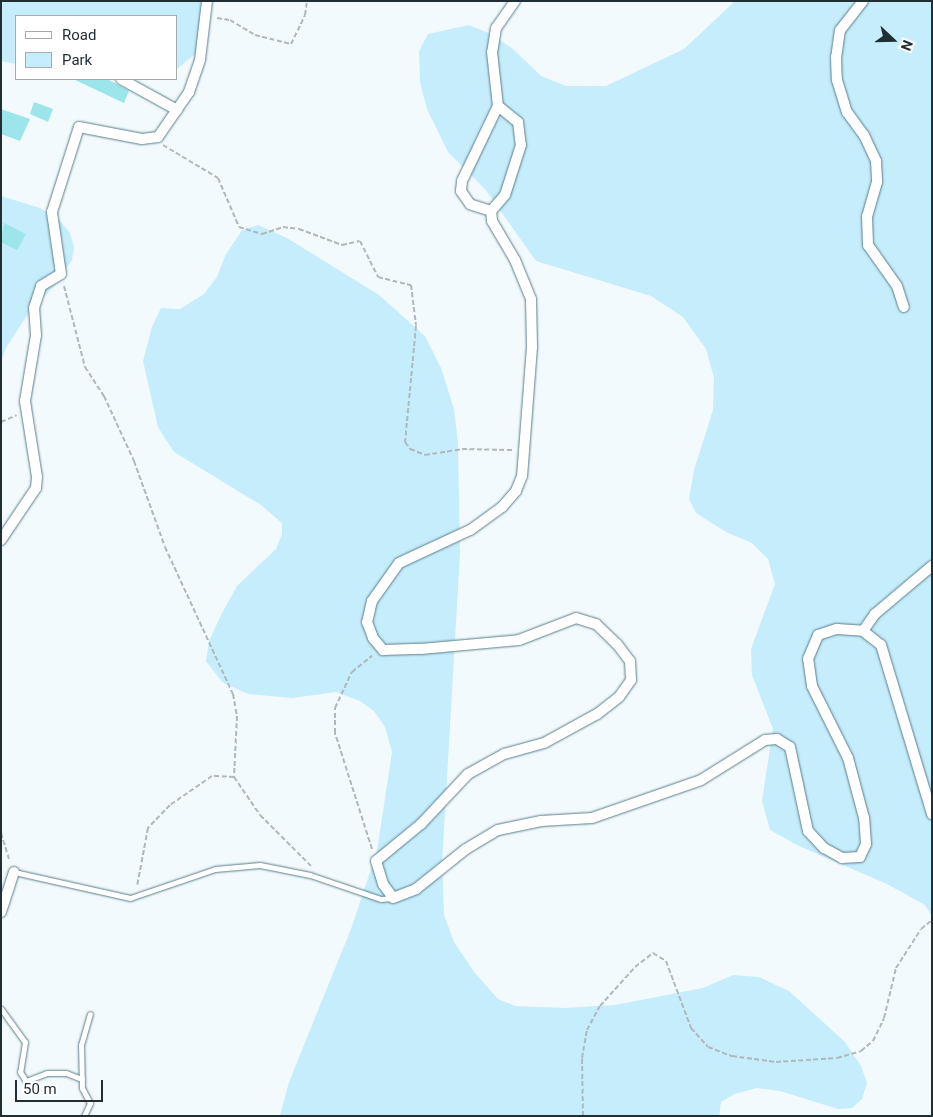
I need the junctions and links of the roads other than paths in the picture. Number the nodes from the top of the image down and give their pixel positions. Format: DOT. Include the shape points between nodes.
graph roads {
  1 [pos="207,1"];
  2 [pos="515,1"];
  3 [pos="863,1"];
  4 [pos="123,80"];
  5 [pos="498,106"];
  6 [pos="176,110"];
  7 [pos="491,211"];
  8 [pos="904,307"];
  9 [pos="1,540"];
  10 [pos="932,566"];
  11 [pos="863,631"];
  12 [pos="932,814"];
  13 [pos="14,872"];
  14 [pos="393,898"];
  15 [pos="1,912"];
  16 [pos="1,1009"];
  17 [pos="90,1014"];
  18 [pos="82,1079"];
  19 [pos="84,1116"];
  1 -- 6 [label="street" via="200,60 189,92"];
  2 -- 5 [label="street" via="496,28 492,52"];
  3 -- 8 [label="street" via="840,30 837,80 846,112 864,135 876,161 877,182 867,216 868,245 898,286"];
  4 -- 6 [label="street"];
  5 -- 7 [label="street" via="518,122 521,145 505,195"];
  5 -- 7 [label="street" via="469,165 462,191 470,204"];
  6 -- 9 [label="street" via="158,137 142,139 79,127 52,212 61,274 41,286 34,308 36,335 26,410 37,476 36,488"];
  7 -- 14 [label="street" via="492,221 515,260 531,299 532,348 522,476 516,491 502,507 470,530 400,563 372,602 367,622 373,638 383,650 519,640 576,618 596,624 616,644 630,662 631,680 620,696 597,714 544,743 504,754 468,774 421,824 376,861 383,884"];
  10 -- 11 [label="street" via="875,614"];
  11 -- 12 [label="street" via="881,645"];
  11 -- 14 [label="street" via="837,629 818,635 808,659 812,686 848,758 864,818 866,844 860,857 842,858 824,848 808,830 790,746 778,739 766,740 702,780 592,818 541,821 498,830 466,849 416,889"];
  13 -- 14 [label="lane" via="135,897 216,868 260,865 323,880 380,899"];
  13 -- 15 [label="street"];
  16 -- 18 [label="lane" via="25,1042 20,1072 26,1081 47,1073 66,1072"];
  17 -- 18 [label="lane" via="80,1045"];
  18 -- 19 [label="lane" via="90,1104"];
}
